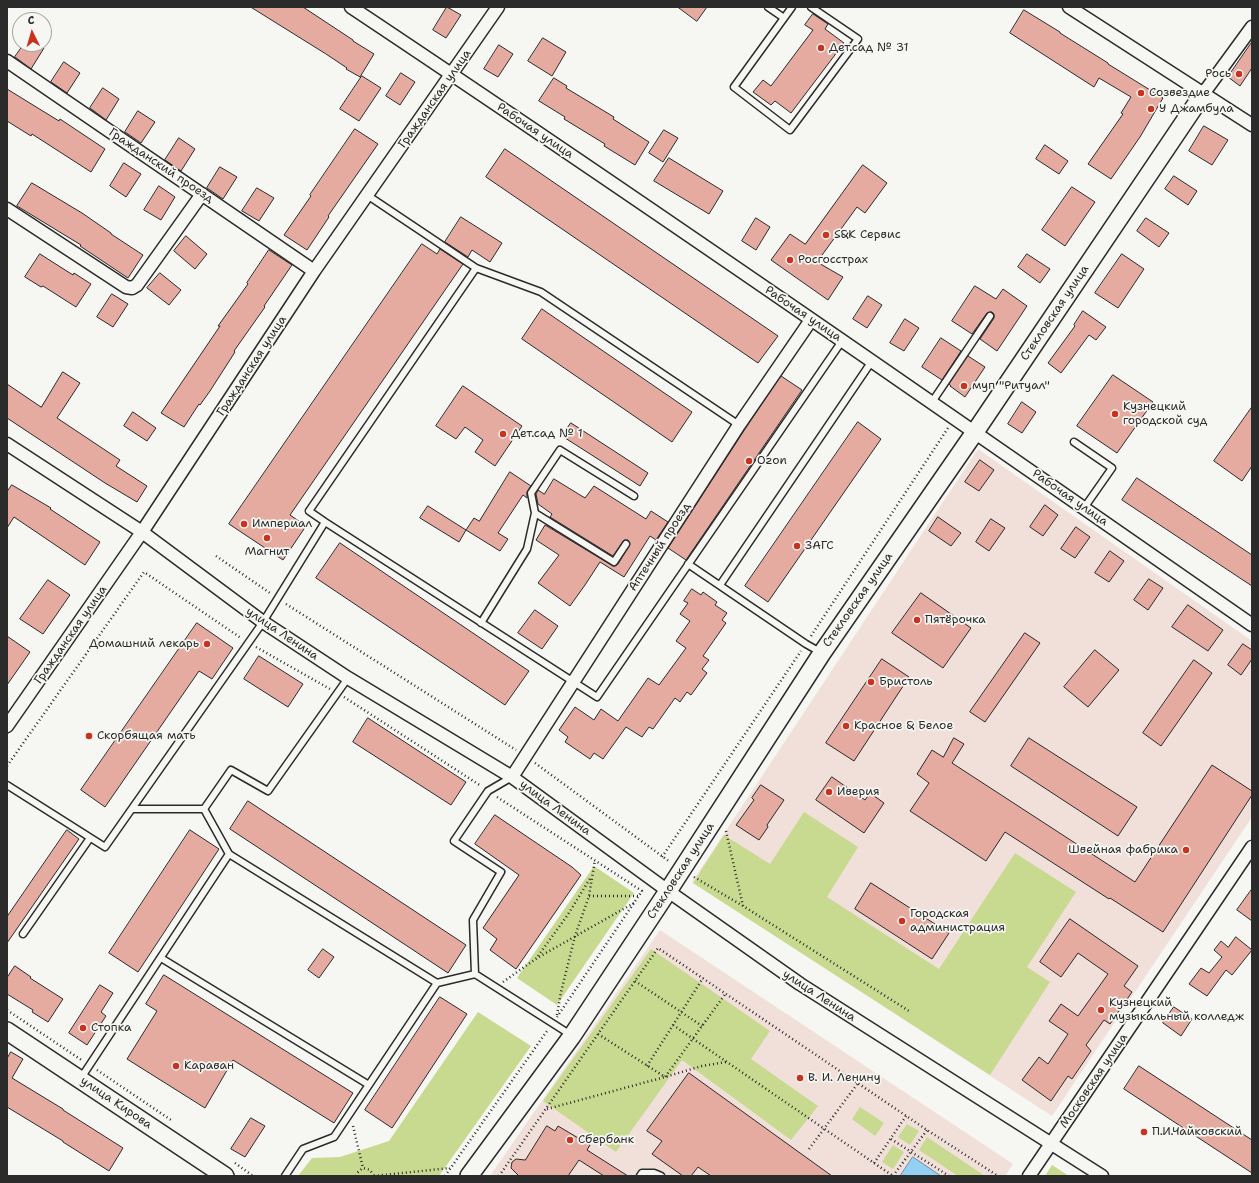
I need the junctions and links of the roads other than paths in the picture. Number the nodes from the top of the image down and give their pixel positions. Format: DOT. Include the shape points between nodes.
graph roads {
  1 [pos="351,7"];
  2 [pos="498,7"];
  3 [pos="768,7"];
  4 [pos="792,7"];
  5 [pos="810,7"];
  6 [pos="1069,7"];
  7 [pos="784,18"];
  8 [pos="1252,27"];
  9 [pos="7,61"];
  10 [pos="452,74"];
  11 [pos="1203,94"];
  12 [pos="1252,125"];
  13 [pos="202,194"];
  14 [pos="367,196"];
  15 [pos="7,209"];
  16 [pos="476,268"];
  17 [pos="314,271"];
  18 [pos="990,316"];
  19 [pos="810,320"];
  20 [pos="842,341"];
  21 [pos="872,361"];
  22 [pos="932,402"];
  23 [pos="739,426"];
  24 [pos="975,432"];
  25 [pos="1074,442"];
  26 [pos="7,444"];
  27 [pos="634,496"];
  28 [pos="1084,508"];
  29 [pos="535,513"];
  30 [pos="325,522"];
  31 [pos="142,532"];
  32 [pos="626,544"];
  33 [pos="688,564"];
  34 [pos="720,585"];
  35 [pos="263,622"];
  36 [pos="481,622"];
  37 [pos="1252,625"];
  38 [pos="822,653"];
  39 [pos="348,678"];
  40 [pos="573,682"];
  41 [pos="7,726"];
  42 [pos="512,777"];
  43 [pos="7,785"];
  44 [pos="132,809"];
  45 [pos="204,809"];
  46 [pos="90,838"];
  47 [pos="1252,847"];
  48 [pos="229,854"];
  49 [pos="668,891"];
  50 [pos="23,934"];
  51 [pos="161,958"];
  52 [pos="475,974"];
  53 [pos="437,983"];
  54 [pos="7,1031"];
  55 [pos="572,1036"];
  56 [pos="80,1080"];
  57 [pos="369,1085"];
  58 [pos="1052,1143"];
  59 [pos="229,1169"];
  60 [pos="285,1176"];
  61 [pos="469,1176"];
  62 [pos="640,1176"];
  63 [pos="661,1176"];
  64 [pos="1029,1176"];
  65 [pos="1102,1176"];
  1 -- 10 [label="street, Рабочая улица"];
  2 -- 10 [label="street, Гражданская улица"];
  3 -- 7 [label="lane"];
  4 -- 7 [label="lane"];
  5 -- 7 [label="lane" via="858,39 790,130 734,87"];
  6 -- 11 [label="street"];
  8 -- 11 [label="street, Стекловская улица"];
  9 -- 13 [label="street, Гражданский проезд"];
  10 -- 14 [label="street, Гражданская улица"];
  10 -- 19 [label="street, Рабочая улица"];
  11 -- 12 [label="street"];
  11 -- 24 [label="street, Стекловская улица"];
  13 -- 15 [label="street" via="137,285 132,288 126,287"];
  13 -- 17 [label="street, Гражданский проезд"];
  14 -- 16 [label="lane"];
  14 -- 17 [label="street, Гражданская улица"];
  16 -- 23 [label="lane" via="541,292"];
  16 -- 30 [label="lane" via="309,512"];
  17 -- 31 [label="street, Гражданская улица"];
  18 -- 22 [label="lane"];
  19 -- 20 [label="street, Рабочая улица"];
  19 -- 23 [label="street, Аптечный проезд"];
  20 -- 21 [label="street, Рабочая улица"];
  20 -- 33 [label="lane"];
  21 -- 22 [label="street, Рабочая улица"];
  21 -- 34 [label="lane"];
  22 -- 24 [label="street, Рабочая улица"];
  23 -- 40 [label="street, Аптечный проезд"];
  24 -- 28 [label="street, Рабочая улица"];
  24 -- 38 [label="street, Стекловская улица"];
  25 -- 28 [label="lane" via="1112,468"];
  26 -- 31 [label="street, улица Ленина"];
  27 -- 29 [label="lane" via="560,450 531,493"];
  28 -- 37 [label="street, Рабочая улица"];
  29 -- 32 [label="lane" via="614,562"];
  29 -- 36 [label="lane" via="527,549"];
  30 -- 35 [label="lane"];
  30 -- 36 [label="lane"];
  31 -- 35 [label="street, улица Ленина"];
  31 -- 41 [label="street, Гражданская улица"];
  33 -- 34 [label="lane"];
  33 -- 40 [label="lane" via="597,697"];
  34 -- 38 [label="lane"];
  35 -- 39 [label="street, улица Ленина"];
  35 -- 44 [label="lane"];
  36 -- 40 [label="lane"];
  38 -- 49 [label="street, Стекловская улица"];
  39 -- 42 [label="street, улица Ленина"];
  39 -- 45 [label="lane" via="268,790 231,770"];
  40 -- 42 [label="street, Аптечный проезд"];
  42 -- 49 [label="street, улица Ленина"];
  42 -- 52 [label="lane" via="488,791 454,841 501,872 473,920"];
  43 -- 46 [label="lane"];
  44 -- 45 [label="lane"];
  44 -- 46 [label="lane" via="105,847"];
  45 -- 48 [label="lane"];
  46 -- 50 [label="lane"];
  47 -- 58 [label="street, Московская улица"];
  48 -- 51 [label="lane"];
  48 -- 53 [label="lane"];
  49 -- 55 [label="street, Стекловская улица"];
  49 -- 58 [label="street, улица Ленина" via="800,984"];
  51 -- 56 [label="lane"];
  51 -- 57 [label="lane"];
  52 -- 53 [label="lane"];
  52 -- 55 [label="lane"];
  53 -- 57 [label="lane"];
  54 -- 56 [label="street, улица Кирова"];
  55 -- 61 [label="street, Стекловская улица"];
  56 -- 59 [label="street, улица Кирова"];
  57 -- 60 [label="lane" via="334,1137 303,1149"];
  58 -- 64 [label="street, Московская улица"];
  58 -- 65 [label="street, улица Ленина"];
  62 -- 63 [label="lane" via="642,1173"];
}
